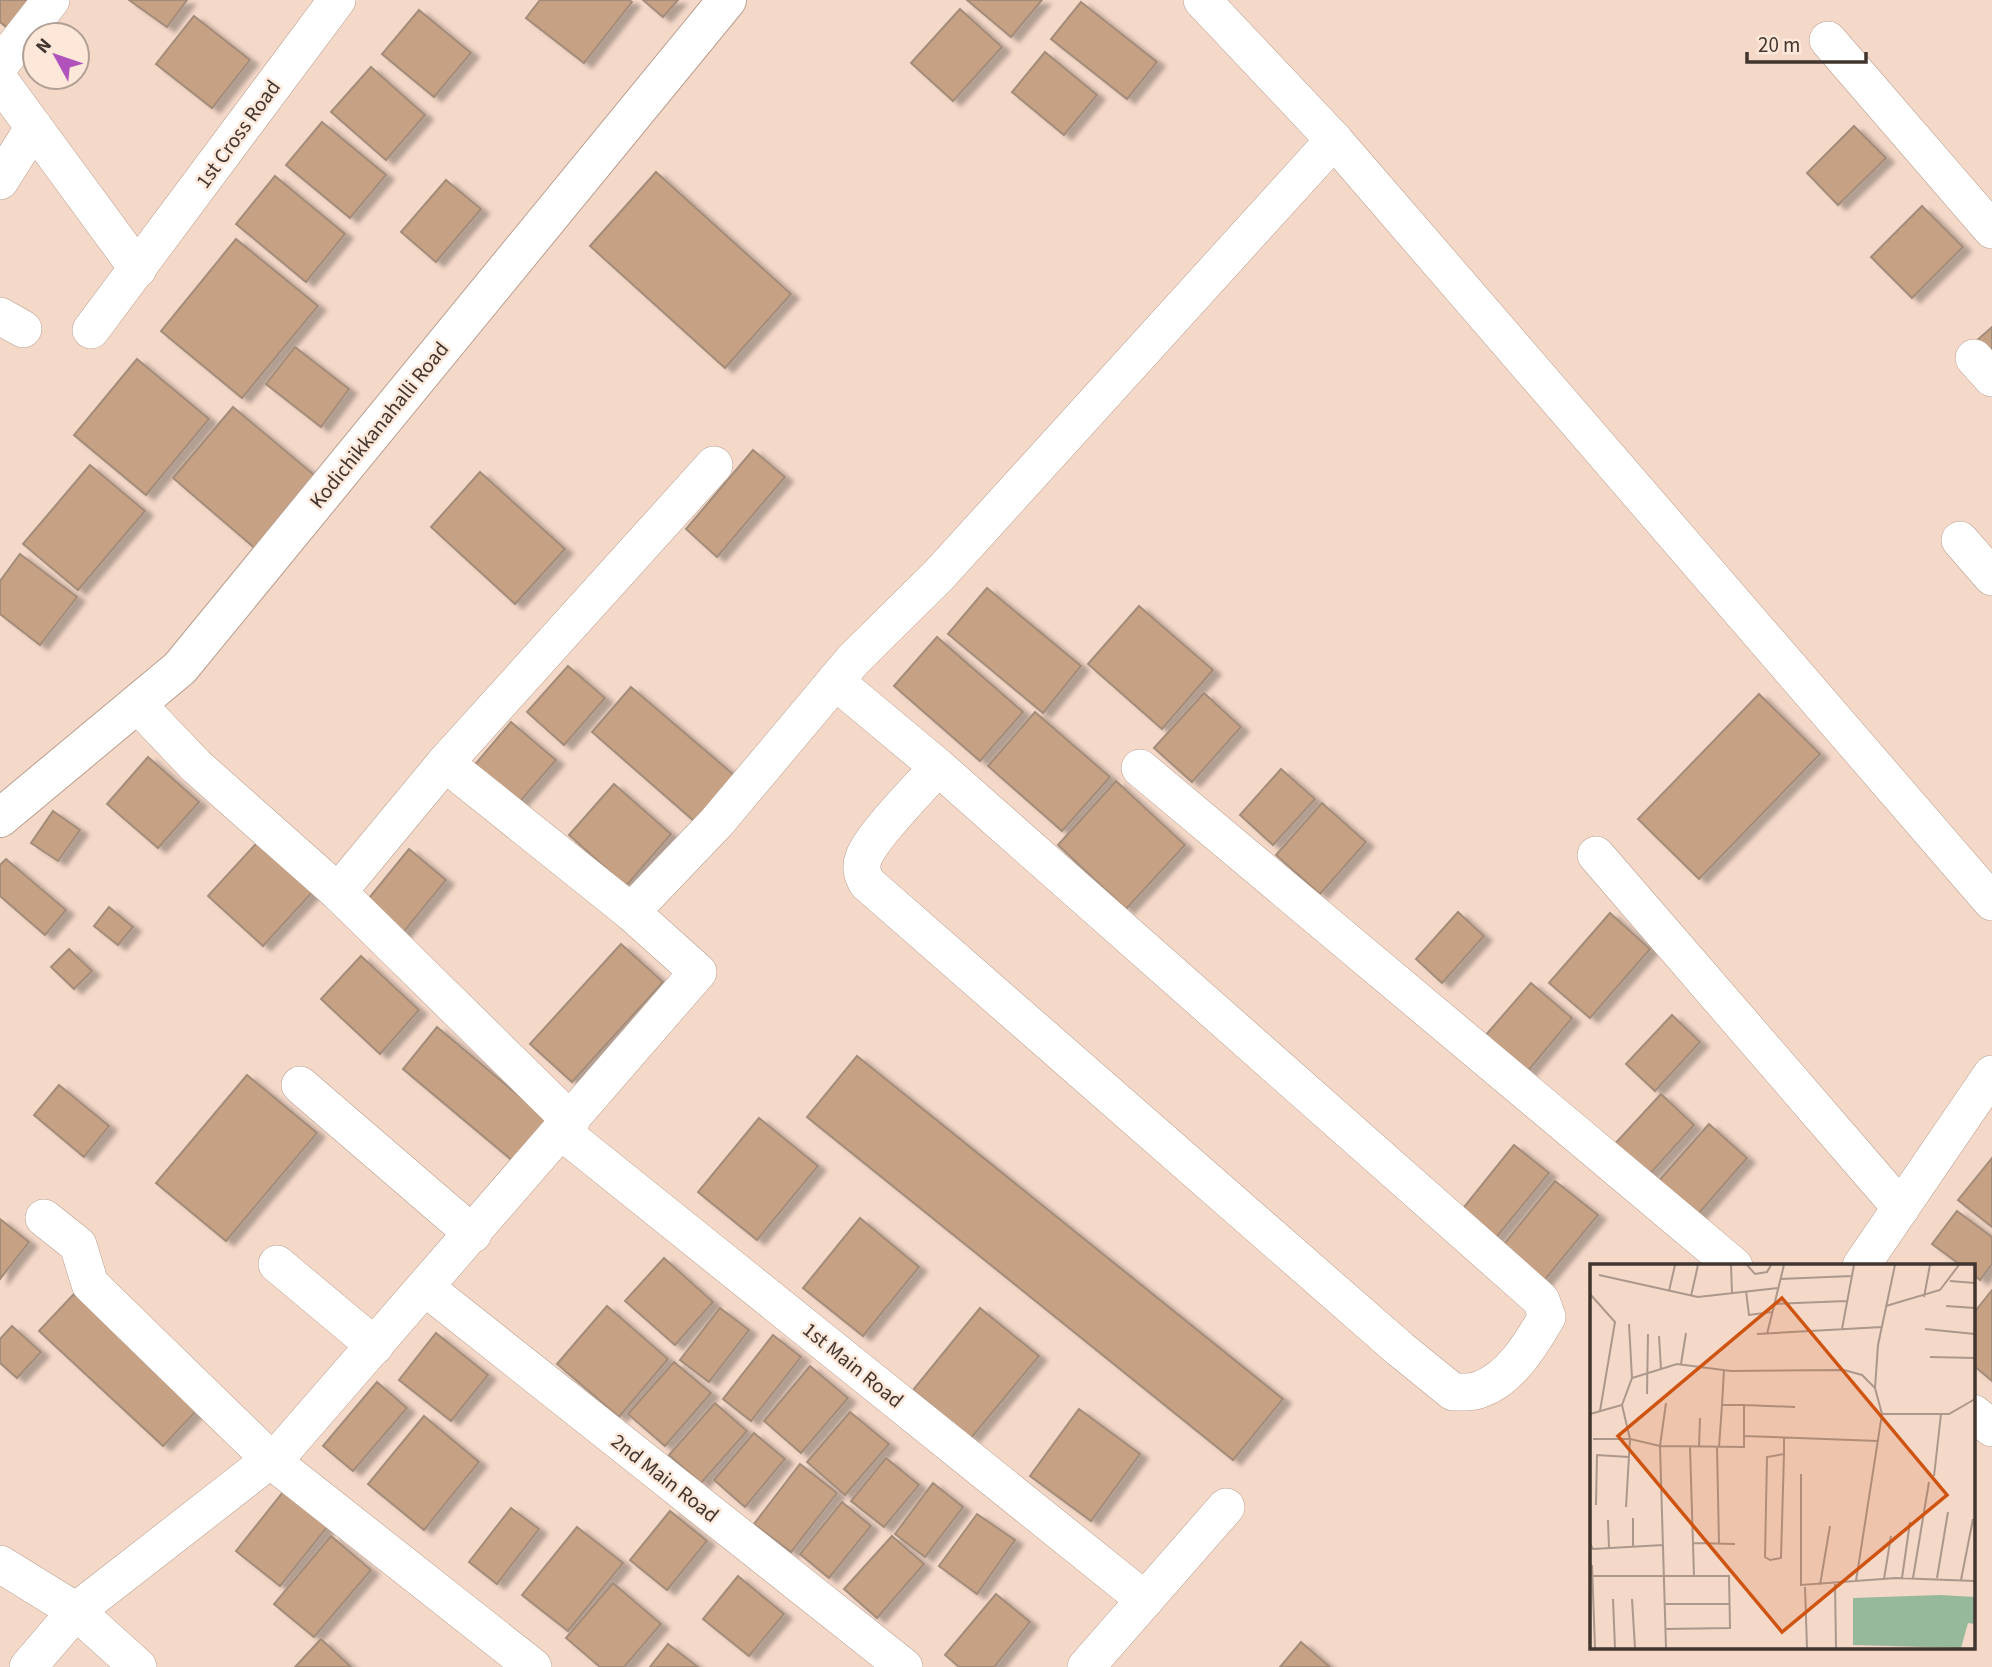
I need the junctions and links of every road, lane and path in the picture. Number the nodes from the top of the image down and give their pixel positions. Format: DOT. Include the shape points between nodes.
graph roads {
  1 [pos="51,0"];
  2 [pos="337,0"];
  3 [pos="727,0"];
  4 [pos="1202,0"];
  5 [pos="1828,40"];
  6 [pos="0,65"];
  7 [pos="0,81"];
  8 [pos="34,127"];
  9 [pos="1334,140"];
  10 [pos="0,181"];
  11 [pos="1992,230"];
  12 [pos="138,269"];
  13 [pos="91,330"];
  14 [pos="714,465"];
  15 [pos="1960,540"];
  16 [pos="1992,577"];
  17 [pos="835,681"];
  18 [pos="137,704"];
  19 [pos="445,763"];
  20 [pos="938,767"];
  21 [pos="1140,768"];
  22 [pos="0,818"];
  23 [pos="1596,855"];
  24 [pos="338,892"];
  25 [pos="1992,902"];
  26 [pos="631,912"];
  27 [pos="1992,1074"];
  28 [pos="300,1085"];
  29 [pos="1980,1119"];
  30 [pos="566,1126"];
  31 [pos="1901,1208"];
  32 [pos="44,1218"];
  33 [pos="473,1234"];
  34 [pos="277,1264"];
  35 [pos="1732,1264"];
  36 [pos="1862,1264"];
  37 [pos="426,1288"];
  38 [pos="375,1346"];
  39 [pos="1974,1414"];
  40 [pos="1992,1428"];
  41 [pos="272,1461"];
  42 [pos="1226,1507"];
  43 [pos="0,1564"];
  44 [pos="1144,1600"];
  45 [pos="76,1611"];
  46 [pos="28,1667"];
  47 [pos="138,1667"];
  48 [pos="533,1667"];
  49 [pos="904,1667"];
  50 [pos="1086,1667"];
  1 -- 6 [label="street"];
  2 -- 12 [label="street, 1st Cross Road"];
  3 -- 18 [label="street, Kodichikkanahalli Road" via="180,668"];
  4 -- 9 [label="street"];
  5 -- 11 [label="street"];
  7 -- 8 [label="street"];
  8 -- 10 [label="street"];
  8 -- 12 [label="street"];
  9 -- 17 [label="street" via="939,575"];
  9 -- 25 [label="street"];
  12 -- 13 [label="street, 1st Cross Road"];
  14 -- 19 [label="street"];
  15 -- 16 [label="street"];
  17 -- 20 [label="street"];
  17 -- 26 [label="street" via="717,822"];
  18 -- 22 [label="street, Kodichikkanahalli Road"];
  18 -- 24 [label="street, 1st Main Road" via="196,766"];
  19 -- 24 [label="street"];
  19 -- 26 [label="street"];
  20 -- 20 [label="street" via="1541,1300 1547,1317 1503,1377 1479,1390 1453,1392 867,883 862,873 864,857"];
  21 -- 35 [label="street"];
  23 -- 31 [label="street"];
  24 -- 30 [label="street, 1st Main Road"];
  26 -- 30 [label="street" via="698,972"];
  27 -- 29 [label="street"];
  28 -- 33 [label="street"];
  29 -- 31 [label="street"];
  30 -- 33 [label="street"];
  30 -- 44 [label="street, 1st Main Road"];
  31 -- 36 [label="street"];
  32 -- 41 [label="street" via="78,1245 90,1284"];
  33 -- 37 [label="street"];
  34 -- 38 [label="street"];
  37 -- 38 [label="street"];
  37 -- 49 [label="street, 2nd Main Road"];
  38 -- 41 [label="street"];
  39 -- 40 [label="street"];
  41 -- 45 [label="street"];
  41 -- 48 [label="street"];
  42 -- 44 [label="street"];
  43 -- 45 [label="street"];
  44 -- 50 [label="street"];
  45 -- 46 [label="street"];
  45 -- 47 [label="street"];
}
